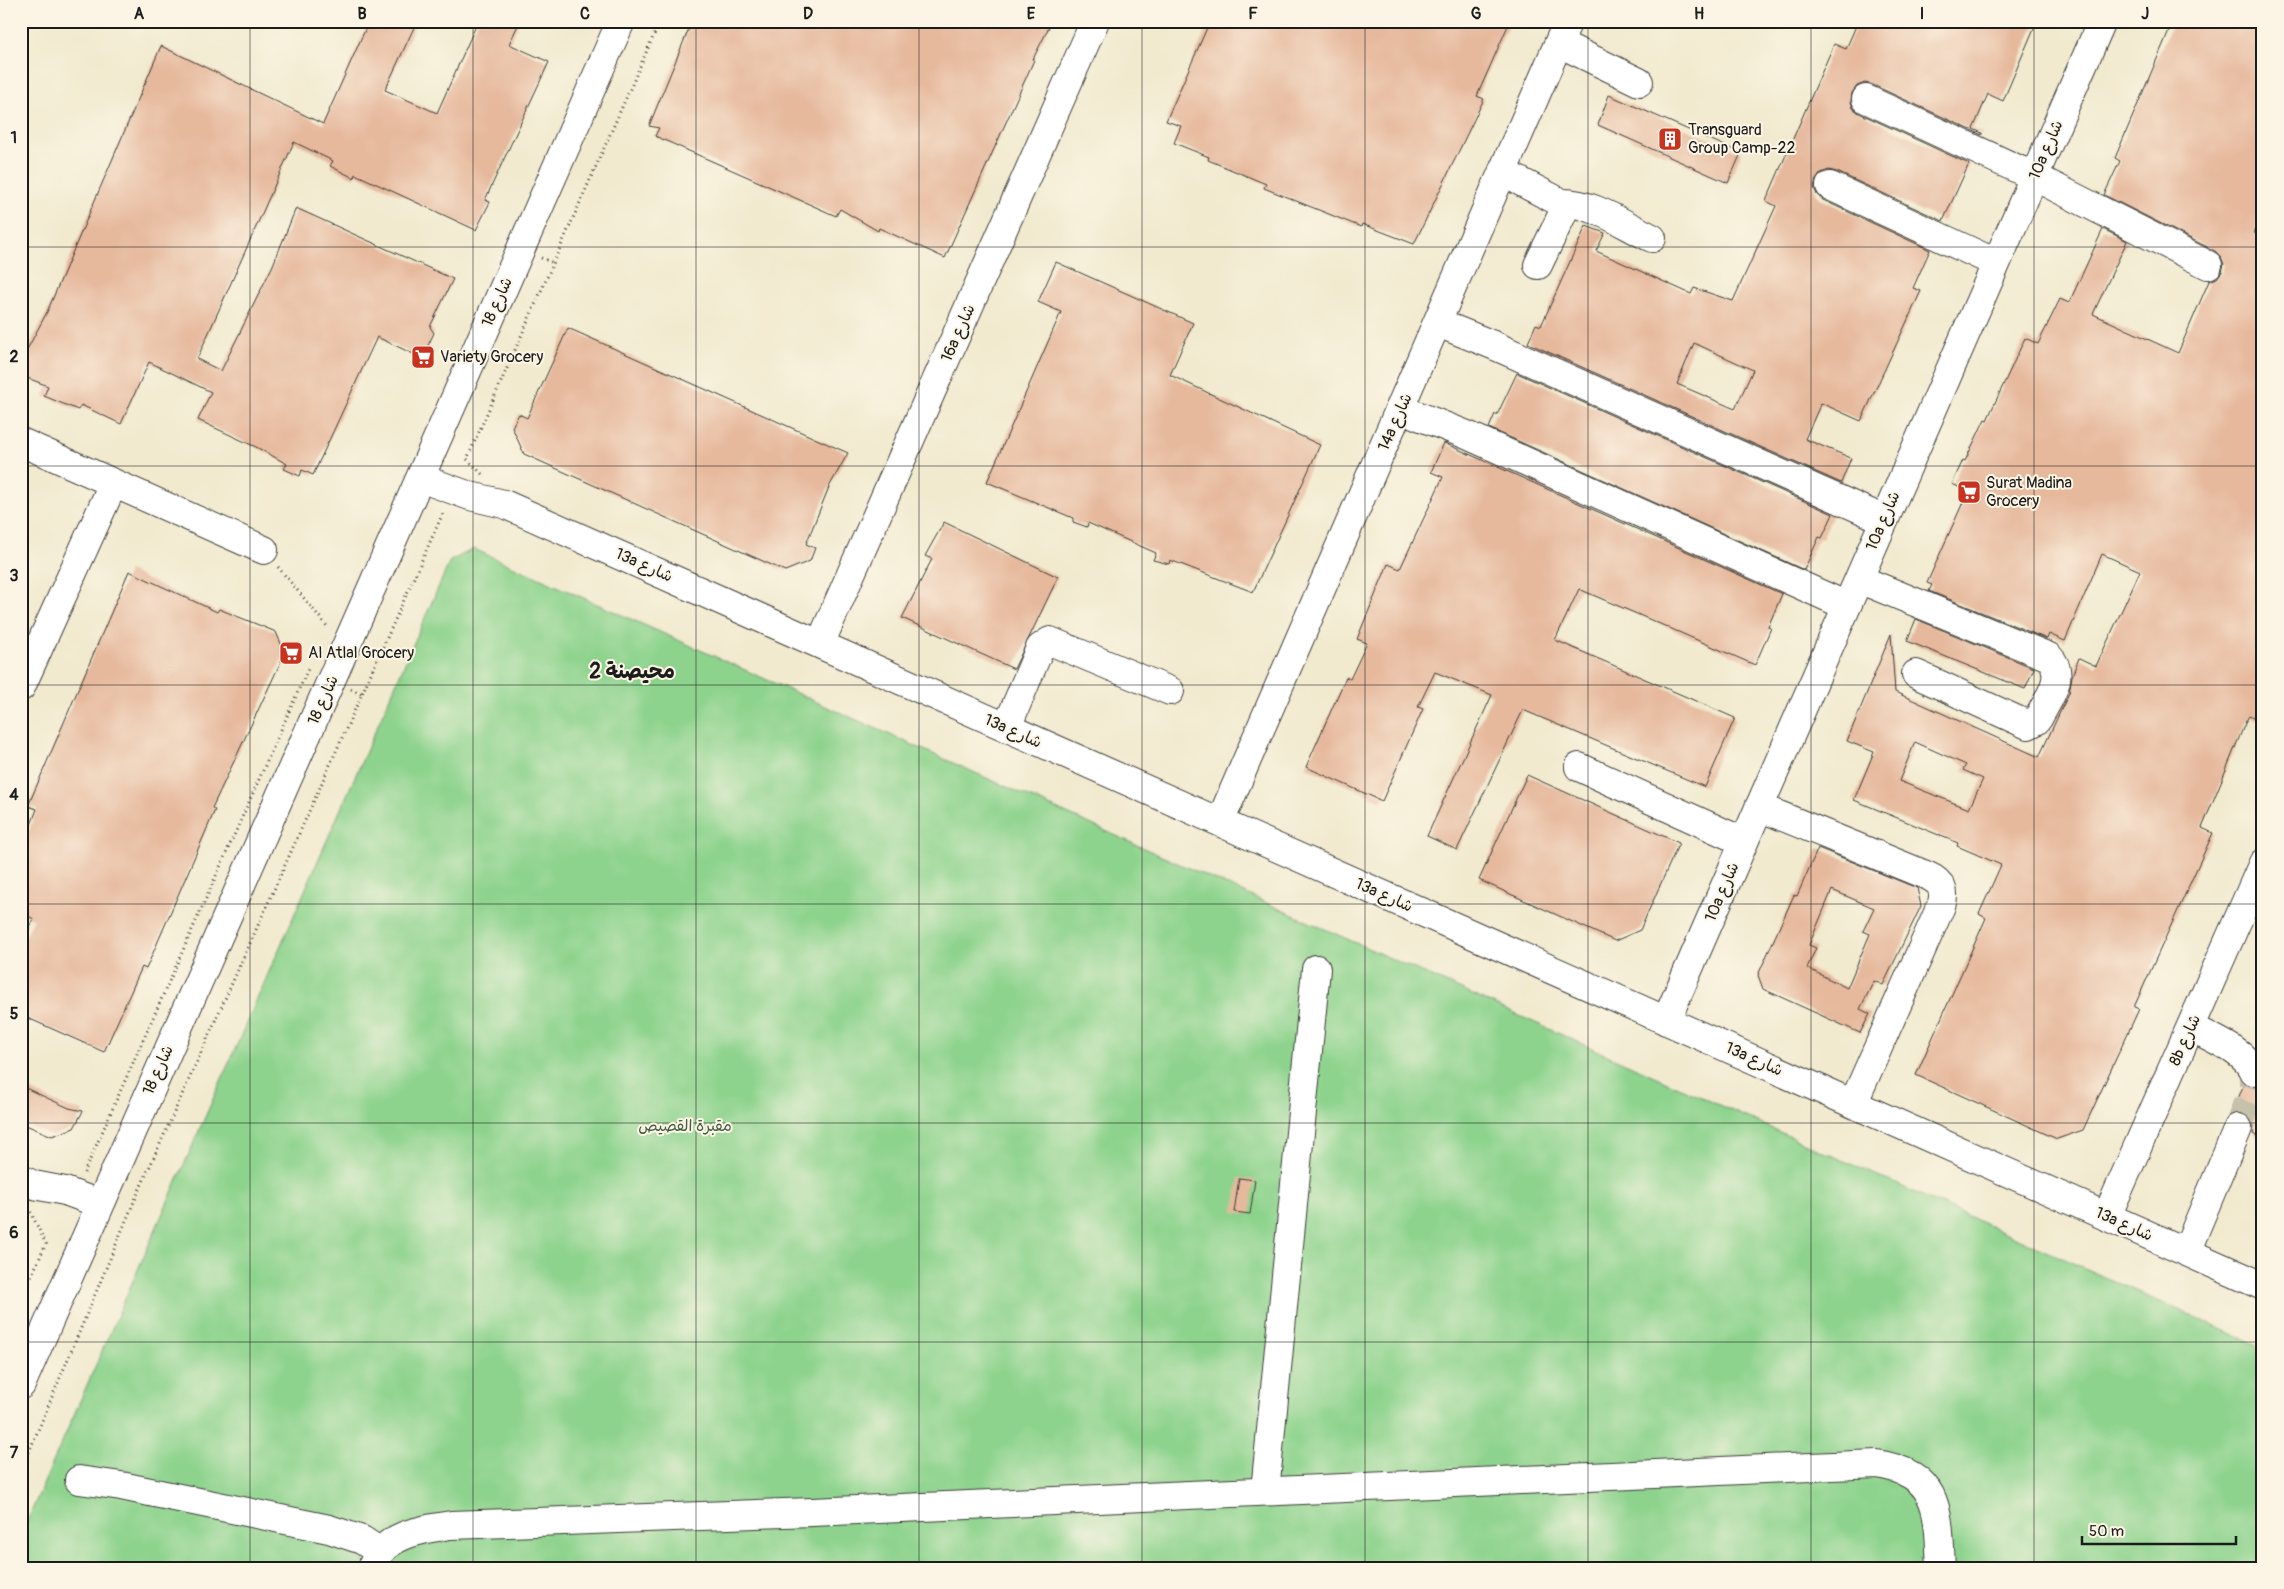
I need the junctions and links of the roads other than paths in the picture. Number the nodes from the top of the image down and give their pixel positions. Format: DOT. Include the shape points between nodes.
graph roads {
  1 [pos="621,21"];
  2 [pos="1095,21"];
  3 [pos="2102,21"];
  4 [pos="1564,32"];
  5 [pos="1639,82"];
  6 [pos="1866,99"];
  7 [pos="1504,173"];
  8 [pos="2035,177"];
  9 [pos="1830,186"];
  10 [pos="1561,203"];
  11 [pos="1652,238"];
  12 [pos="1996,263"];
  13 [pos="1538,265"];
  14 [pos="2208,265"];
  15 [pos="1438,323"];
  16 [pos="1401,409"];
  17 [pos="21,442"];
  18 [pos="424,467"];
  19 [pos="113,484"];
  20 [pos="1883,519"];
  21 [pos="264,550"];
  22 [pos="1859,579"];
  23 [pos="1848,606"];
  24 [pos="820,644"];
  25 [pos="1916,674"];
  26 [pos="21,687"];
  27 [pos="1170,691"];
  28 [pos="1007,728"];
  29 [pos="1579,767"];
  30 [pos="1759,808"];
  31 [pos="1220,822"];
  32 [pos="1744,842"];
  33 [pos="2263,863"];
  34 [pos="2251,919"];
  35 [pos="1316,969"];
  36 [pos="1666,1021"];
  37 [pos="2191,1027"];
  38 [pos="2253,1071"];
  39 [pos="1854,1104"];
  40 [pos="2238,1128"];
  41 [pos="28,1182"];
  42 [pos="95,1214"];
  43 [pos="2107,1216"];
  44 [pos="2186,1252"];
  45 [pos="2263,1286"];
  46 [pos="22,1382"];
  47 [pos="79,1480"];
  48 [pos="1265,1491"];
  49 [pos="376,1560"];
  50 [pos="1941,1568"];
  1 -- 18 [label="street, شارع 18"];
  2 -- 24 [label="street, 16a شارع"];
  3 -- 8 [label="street, 10a شارع"];
  4 -- 5 [label="street"];
  4 -- 7 [label="street, 14a شارع"];
  6 -- 8 [label="street"];
  7 -- 10 [label="street"];
  7 -- 15 [label="street, 14a شارع"];
  8 -- 12 [label="street, 10a شارع"];
  8 -- 14 [label="street"];
  9 -- 12 [label="street"];
  10 -- 11 [label="street" via="1576,203 1590,208"];
  10 -- 13 [label="street" via="1564,210"];
  12 -- 20 [label="street, 10a شارع"];
  15 -- 16 [label="street, 14a شارع"];
  15 -- 20 [label="street"];
  16 -- 23 [label="street" via="1467,435"];
  16 -- 31 [label="street, 14a شارع"];
  17 -- 19 [label="street"];
  18 -- 24 [label="street, 13a شارع"];
  18 -- 42 [label="street, شارع 18"];
  19 -- 21 [label="street"];
  19 -- 26 [label="street"];
  20 -- 22 [label="street, 10a شارع"];
  22 -- 23 [label="street, 10a شارع"];
  22 -- 25 [label="street" via="2049,657 2058,673 2039,717 2028,725"];
  23 -- 30 [label="street, 10a شارع"];
  24 -- 28 [label="street, 13a شارع"];
  27 -- 28 [label="street" via="1050,640 1040,648"];
  28 -- 31 [label="street, 13a شارع"];
  29 -- 32 [label="street"];
  30 -- 32 [label="street, 10a شارع"];
  30 -- 39 [label="street" via="1928,876 1941,884 1944,892 1941,906"];
  31 -- 36 [label="street, 13a شارع"];
  32 -- 36 [label="street, 10a شارع"];
  33 -- 34 [label="street, 8b شارع"];
  34 -- 37 [label="street, 8b شارع"];
  35 -- 48 [label="street"];
  36 -- 39 [label="street, 13a شارع"];
  37 -- 38 [label="street" via="2240,1054"];
  37 -- 43 [label="street, 8b شارع"];
  39 -- 43 [label="street, 13a شارع"];
  40 -- 44 [label="street"];
  41 -- 42 [label="street" via="65,1191"];
  42 -- 46 [label="street, شارع 18"];
  43 -- 44 [label="street, 13a شارع"];
  44 -- 45 [label="street, 13a شارع"];
  47 -- 49 [label="street" via="338,1531 362,1540"];
  48 -- 49 [label="street" via="451,1525 413,1533 388,1544"];
  48 -- 50 [label="street" via="1877,1464 1910,1474 1923,1484 1933,1499 1939,1522"];
}
